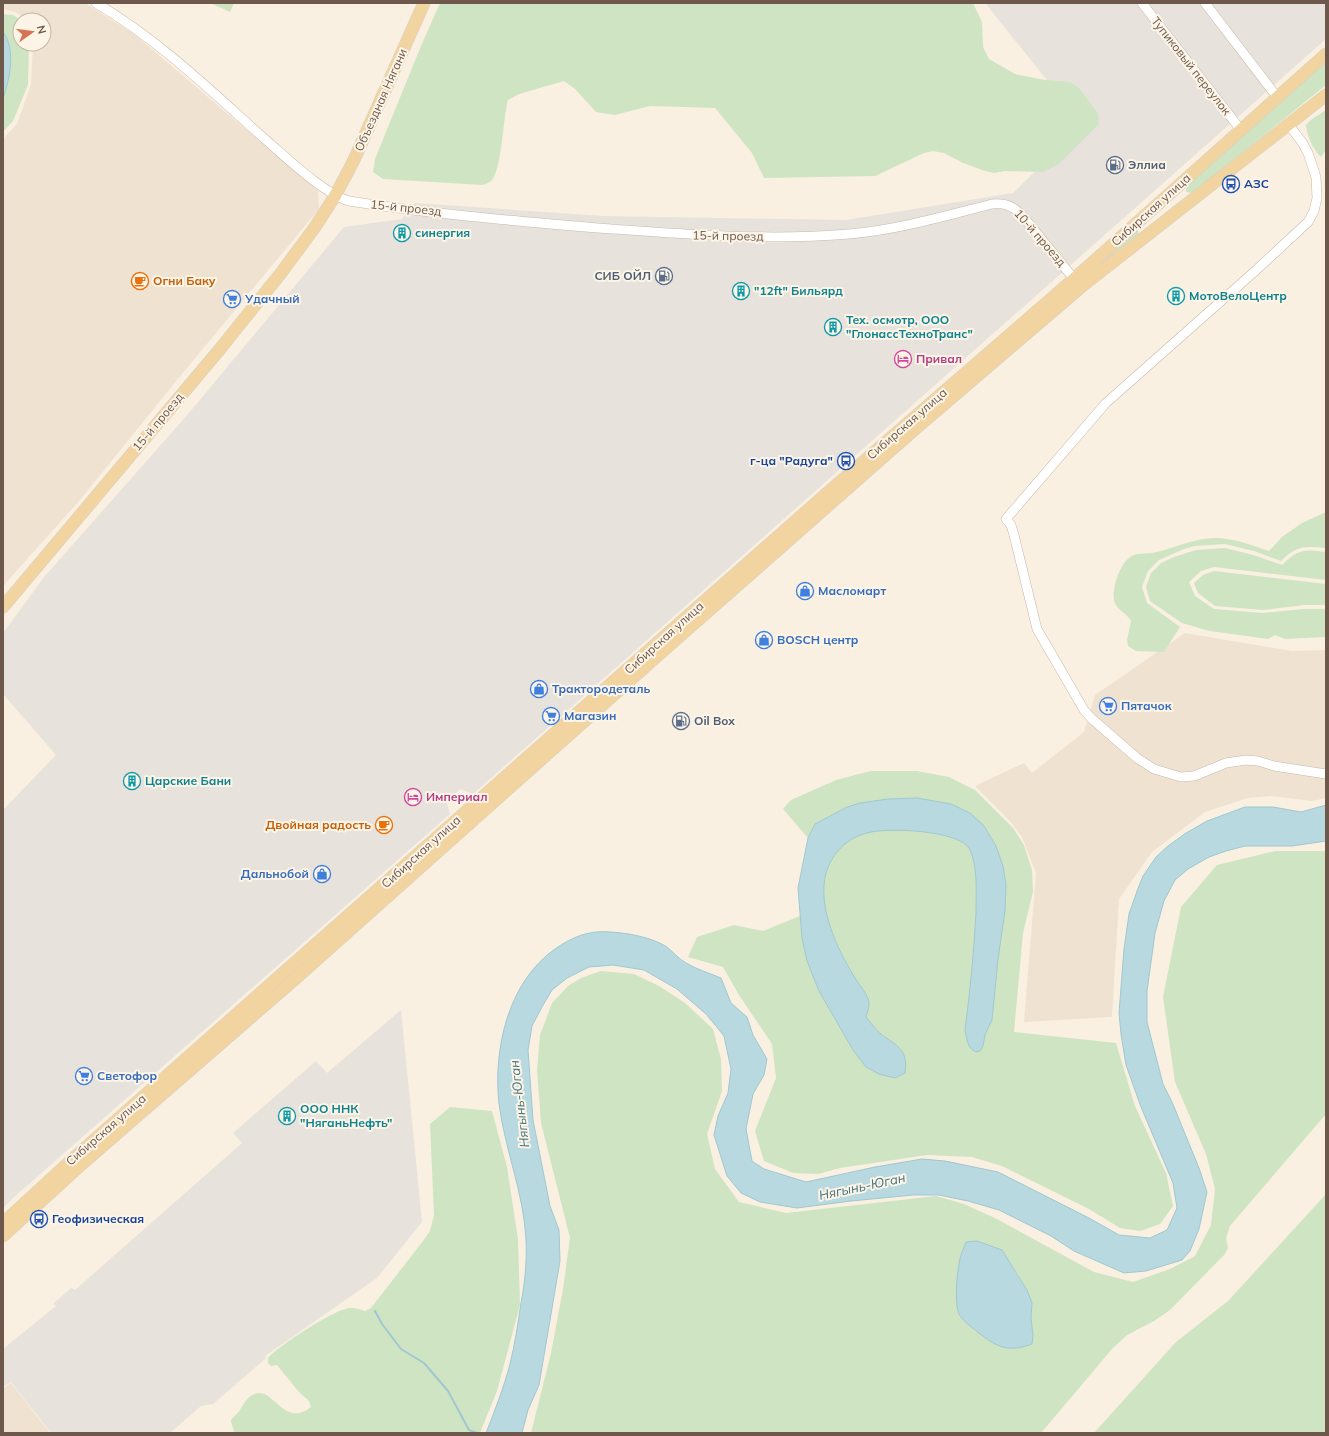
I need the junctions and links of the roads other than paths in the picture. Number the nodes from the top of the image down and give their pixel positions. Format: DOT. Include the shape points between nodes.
graph roads {
  1 [pos="96,3"];
  2 [pos="424,3"];
  3 [pos="1142,3"];
  4 [pos="1205,3"];
  5 [pos="1326,54"];
  6 [pos="1326,95"];
  7 [pos="1277,97"];
  8 [pos="1288,124"];
  9 [pos="1241,130"];
  10 [pos="1179,185"];
  11 [pos="335,196"];
  12 [pos="1191,201"];
  13 [pos="1002,203"];
  14 [pos="1140,220"];
  15 [pos="1151,233"];
  16 [pos="1077,283"];
  17 [pos="3,607"];
  18 [pos="1326,774"];
  19 [pos="292,974"];
  20 [pos="3,1223"];
  21 [pos="3,1236"];
  1 -- 11 [label="street" via="161,48 303,172"];
  2 -- 11 [label="main road, Объездная Нягани"];
  3 -- 9 [label="street, Тупиковый переулок"];
  4 -- 7 [label="street"];
  5 -- 7 [label="main road, Сибирская улица"];
  6 -- 8 [label="main road, Сибирская улица"];
  7 -- 9 [label="main road, Сибирская улица"];
  8 -- 12 [label="main road, Сибирская улица"];
  8 -- 18 [label="street" via="1308,153 1316,177 1317,198 1308,222 1106,403 1006,519 1014,535 1037,629 1084,710 1137,758 1154,769 1180,777 1194,776 1226,763 1246,760"];
  9 -- 10 [label="main road, Сибирская улица"];
  10 -- 12 [label="main road" via="1182,195"];
  10 -- 14 [label="main road, Сибирская улица"];
  11 -- 13 [label="street, 15-й проезд" via="369,204 533,222 688,235 755,237 870,232"];
  11 -- 17 [label="main road, 15-й проезд" via="289,263 222,346"];
  12 -- 15 [label="main road, Сибирская улица"];
  13 -- 16 [label="street, 10-й проезд" via="1008,204 1021,214"];
  14 -- 15 [label="main road" via="1148,223"];
  14 -- 16 [label="main road, Сибирская улица"];
  15 -- 16 [label="main road, Сибирская улица"];
  16 -- 19 [label="main road, Сибирская улица" via="916,429 773,548 663,651"];
  19 -- 20 [label="main road, Сибирская улица"];
  19 -- 21 [label="main road, Сибирская улица"];
}
